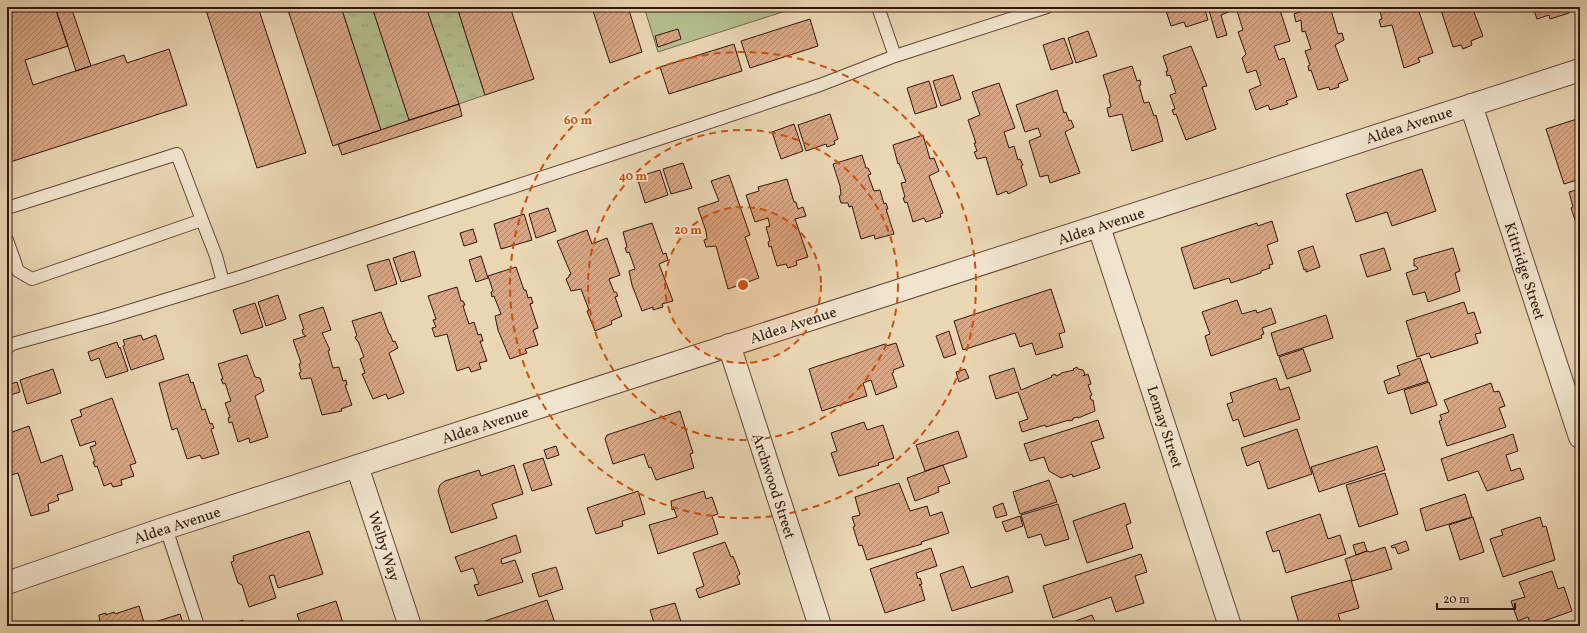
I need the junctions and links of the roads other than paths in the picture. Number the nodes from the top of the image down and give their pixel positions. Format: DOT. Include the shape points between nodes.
graph roads {
  1 [pos="878,7"];
  2 [pos="1048,7"];
  3 [pos="895,56"];
  4 [pos="1580,70"];
  5 [pos="1471,105"];
  6 [pos="7,208"];
  7 [pos="202,220"];
  8 [pos="1099,227"];
  9 [pos="7,240"];
  10 [pos="223,282"];
  11 [pos="9,343"];
  12 [pos="729,345"];
  13 [pos="1580,437"];
  14 [pos="357,466"];
  15 [pos="166,528"];
  16 [pos="7,583"];
  17 [pos="198,626"];
  18 [pos="410,626"];
  19 [pos="820,626"];
  20 [pos="1230,626"];
  1 -- 3 [label="lane"];
  2 -- 3 [label="lane"];
  3 -- 10 [label="lane" via="820,85"];
  4 -- 5 [label="street, Aldea Avenue"];
  5 -- 8 [label="street, Aldea Avenue"];
  5 -- 13 [label="street, Kittridge Street"];
  6 -- 7 [label="lane" via="177,154"];
  7 -- 9 [label="lane" via="32,278 18,271"];
  7 -- 10 [label="lane"];
  8 -- 12 [label="street, Aldea Avenue"];
  8 -- 20 [label="street, Lemay Street"];
  10 -- 11 [label="lane" via="106,318"];
  12 -- 14 [label="street, Aldea Avenue"];
  12 -- 19 [label="street, Archwood Street"];
  14 -- 15 [label="street, Aldea Avenue"];
  14 -- 18 [label="street, Welby Way"];
  15 -- 16 [label="street, Aldea Avenue"];
  15 -- 17 [label="lane"];
}
